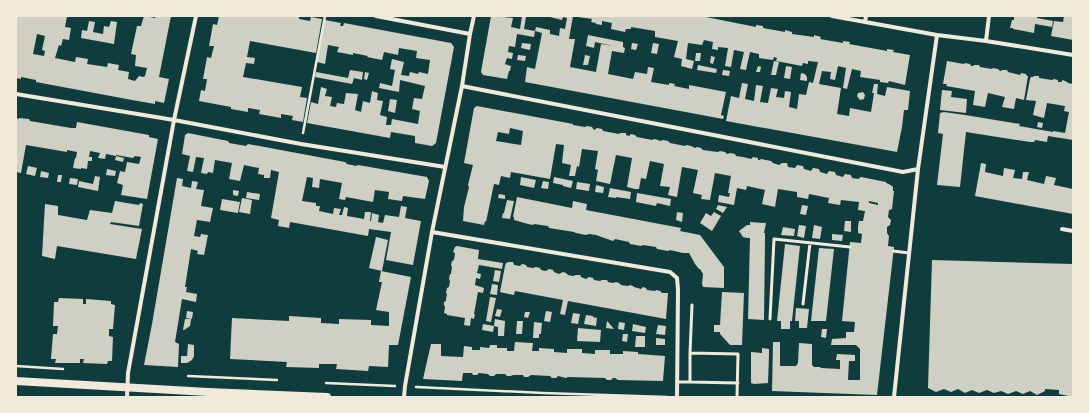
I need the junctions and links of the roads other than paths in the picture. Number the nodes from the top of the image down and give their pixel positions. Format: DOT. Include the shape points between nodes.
graph roads {
  1 [pos="196,16"];
  2 [pos="376,16"];
  3 [pos="474,16"];
  4 [pos="832,16"];
  5 [pos="866,16"];
  6 [pos="989,16"];
  7 [pos="865,22"];
  8 [pos="470,34"];
  9 [pos="937,35"];
  10 [pos="986,41"];
  11 [pos="1073,56"];
  12 [pos="462,86"];
  13 [pos="16,94"];
  14 [pos="174,120"];
  15 [pos="446,166"];
  16 [pos="918,169"];
  17 [pos="1062,229"];
  18 [pos="1073,231"];
  19 [pos="432,232"];
  20 [pos="810,243"];
  21 [pos="850,247"];
  22 [pos="893,251"];
  23 [pos="909,253"];
  24 [pos="803,304"];
  25 [pos="692,305"];
  26 [pos="770,319"];
  27 [pos="690,353"];
  28 [pos="16,381"];
  29 [pos="677,382"];
  30 [pos="690,382"];
  31 [pos="738,383"];
  32 [pos="127,387"];
  33 [pos="127,397"];
  34 [pos="327,397"];
  35 [pos="404,397"];
  36 [pos="677,397"];
  37 [pos="737,397"];
  38 [pos="894,397"];
  1 -- 14 [label="street"];
  2 -- 8 [label="street"];
  3 -- 8 [label="street"];
  4 -- 7 [label="street"];
  5 -- 7 [label="street"];
  6 -- 10 [label="street"];
  7 -- 9 [label="street"];
  8 -- 12 [label="street"];
  9 -- 10 [label="street"];
  9 -- 16 [label="street"];
  10 -- 11 [label="street"];
  12 -- 15 [label="street"];
  12 -- 16 [label="street" via="903,172"];
  13 -- 14 [label="street"];
  14 -- 15 [label="street" via="301,144"];
  14 -- 32 [label="street"];
  15 -- 19 [label="street"];
  16 -- 23 [label="street"];
  17 -- 18 [label="street"];
  19 -- 29 [label="street" via="670,272 677,278 678,288"];
  19 -- 35 [label="street"];
  20 -- 21 [label="lane"];
  20 -- 24 [label="lane"];
  20 -- 26 [label="lane" via="774,239"];
  22 -- 23 [label="lane"];
  23 -- 38 [label="street"];
  25 -- 27 [label="lane"];
  27 -- 30 [label="lane"];
  27 -- 31 [label="lane" via="738,354"];
  28 -- 32 [label="main road"];
  29 -- 30 [label="lane"];
  29 -- 36 [label="street"];
  30 -- 31 [label="lane"];
  31 -- 37 [label="lane"];
  32 -- 33 [label="street"];
  32 -- 34 [label="main road"];
}
